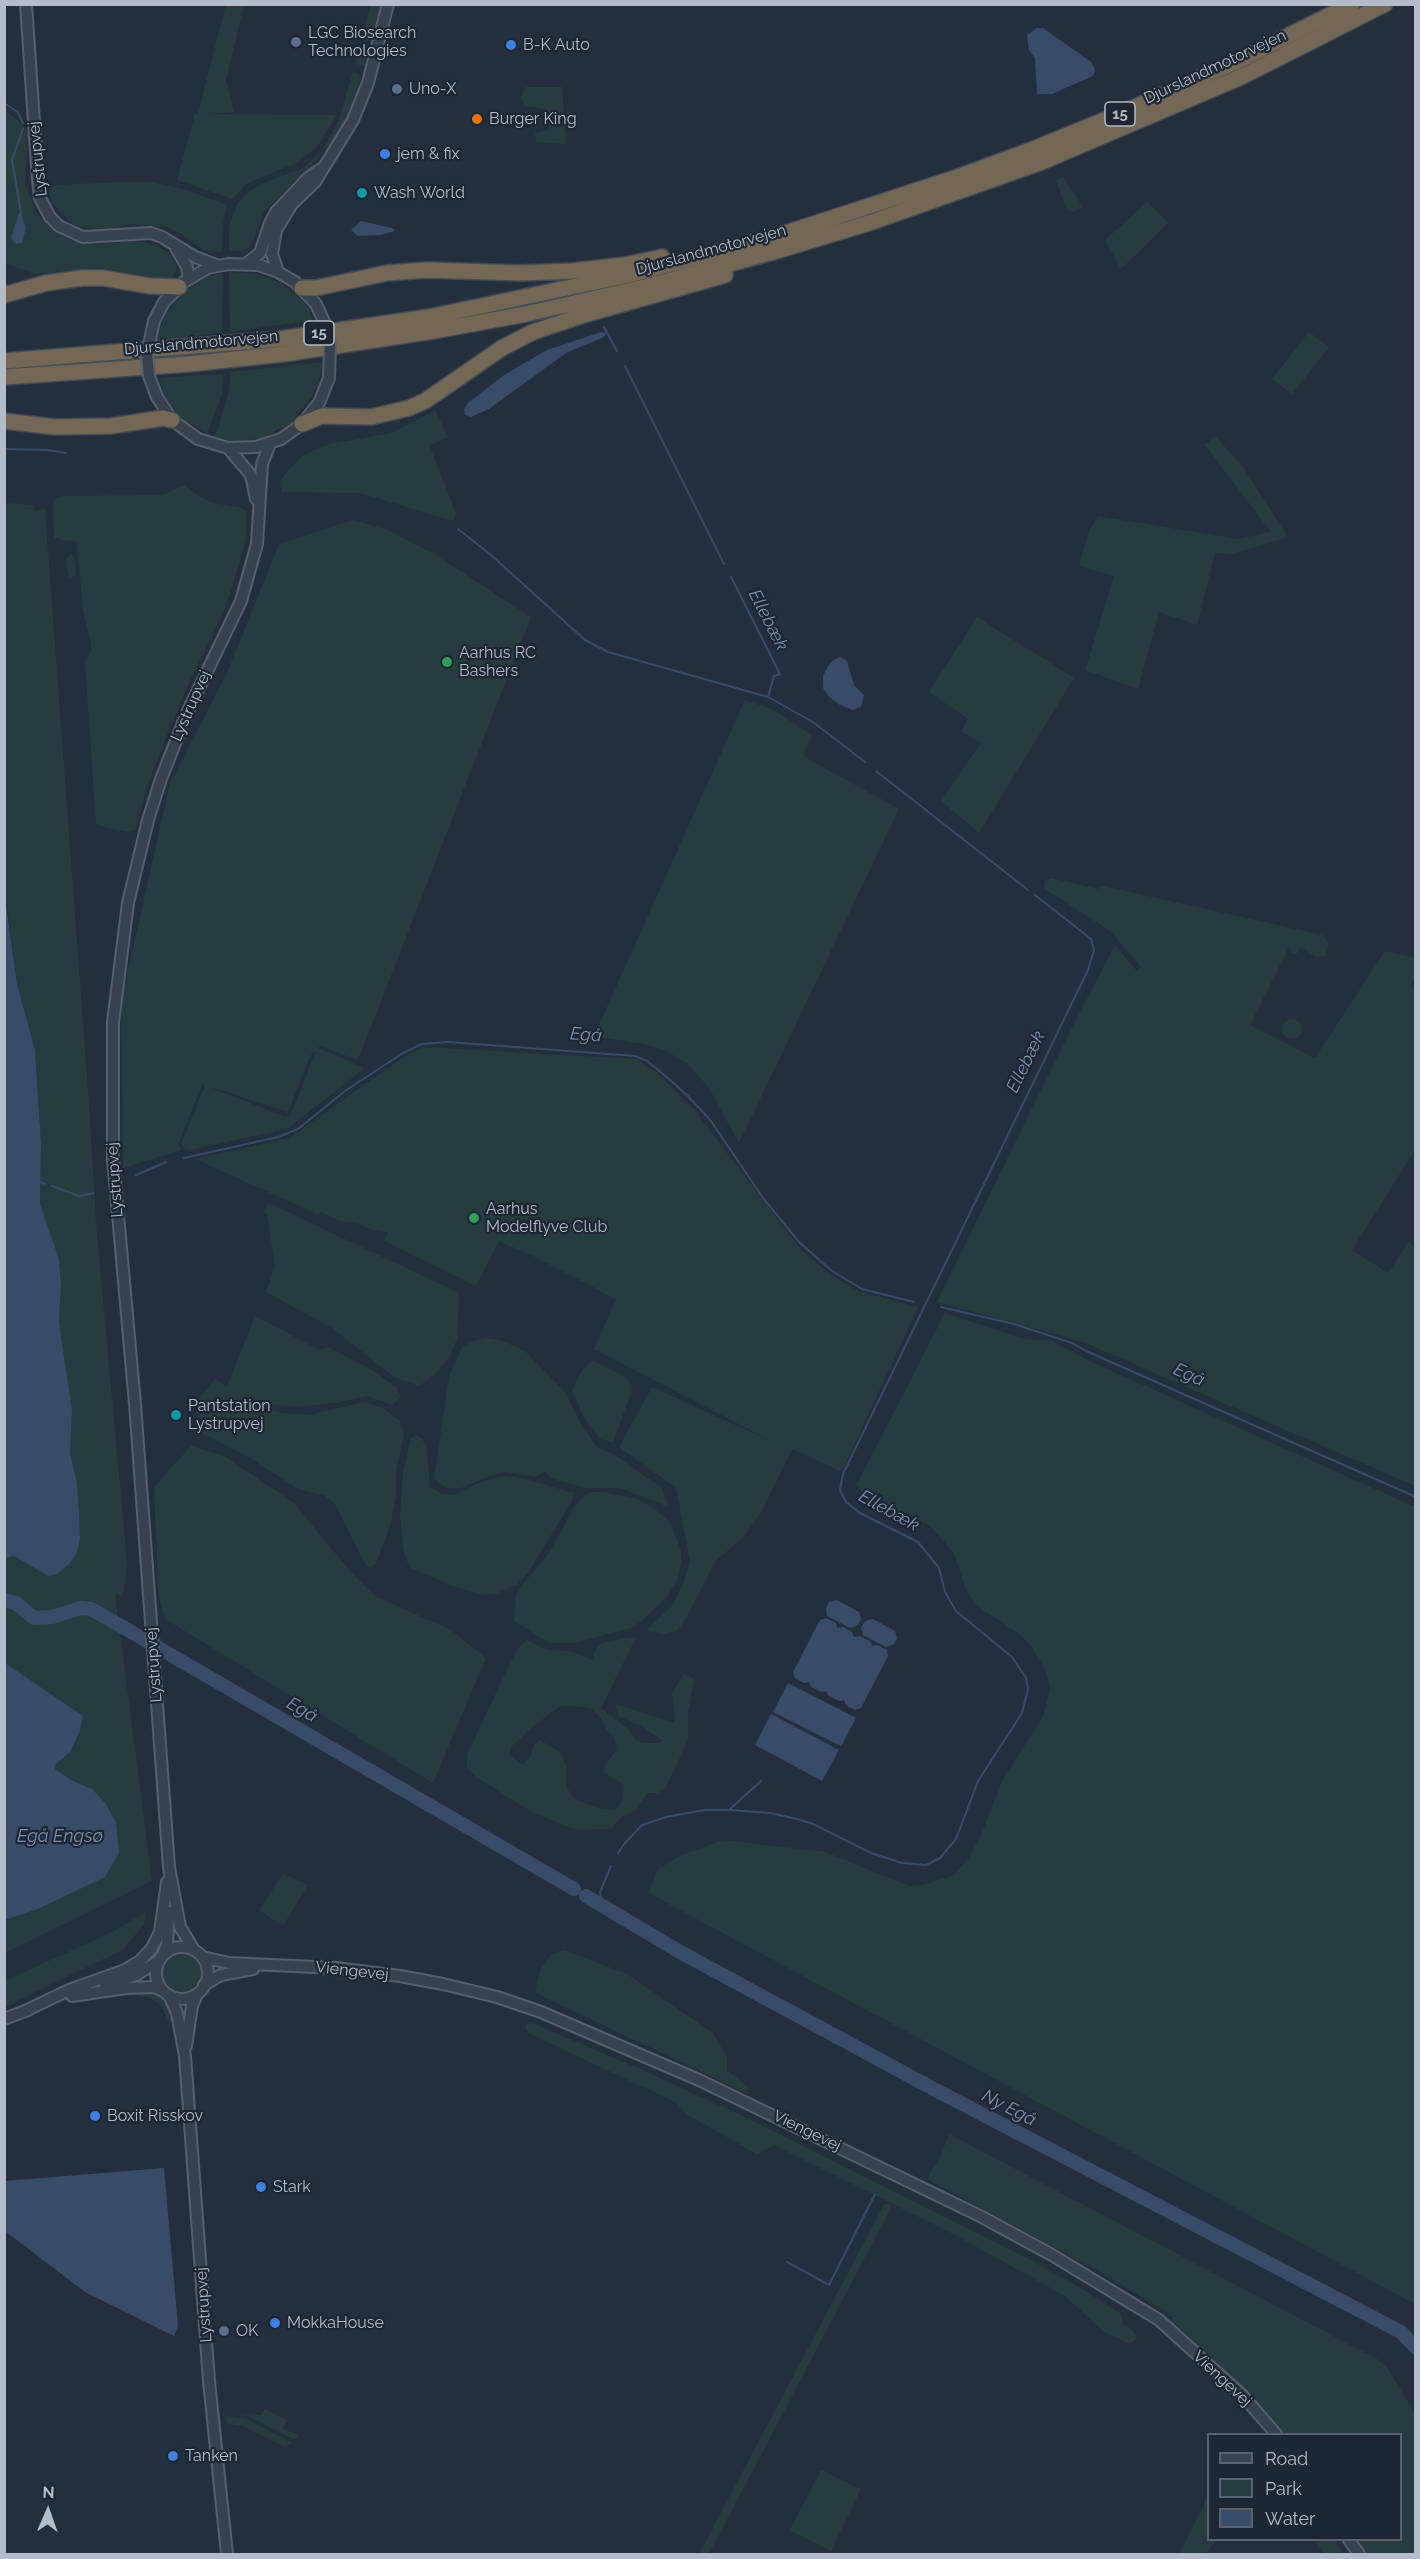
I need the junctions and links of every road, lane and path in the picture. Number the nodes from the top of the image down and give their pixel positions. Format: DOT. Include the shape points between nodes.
graph roads {
  1 [pos="26,4"];
  2 [pos="388,4"];
  3 [pos="1352,4"];
  4 [pos="1385,4"];
  5 [pos="1038,164"];
  6 [pos="324,167"];
  7 [pos="880,204"];
  8 [pos="172,243"];
  9 [pos="248,264"];
  10 [pos="219,266"];
  11 [pos="278,272"];
  12 [pos="184,283"];
  13 [pos="302,288"];
  14 [pos="4,295"];
  15 [pos="4,361"];
  16 [pos="4,377"];
  17 [pos="172,420"];
  18 [pos="4,421"];
  19 [pos="302,424"];
  20 [pos="270,444"];
  21 [pos="228,448"];
  22 [pos="259,517"];
  23 [pos="169,1867"];
  24 [pos="168,1879"];
  25 [pos="198,1954"];
  26 [pos="161,1957"];
  27 [pos="274,1966"];
  28 [pos="200,1989"];
  29 [pos="166,1993"];
  30 [pos="72,1996"];
  31 [pos="23,2012"];
  32 [pos="4,2019"];
  33 [pos="185,2056"];
  34 [pos="1275,2433"];
  35 [pos="1350,2541"];
  36 [pos="227,2554"];
  37 [pos="1359,2554"];
  1 -- 8 [label="street, Lystrupvej" via="38,182 44,208 59,225 82,237 151,233"];
  2 -- 6 [label="street" via="361,102"];
  3 -- 7 [label="highway, Djurslandmotorvejen / 15" via="1124,112"];
  4 -- 5 [label="highway, Djurslandmotorvejen / 15" via="1241,77"];
  5 -- 16 [label="highway, Djurslandmotorvejen / 15" via="780,250 526,314 283,354"];
  5 -- 19 [label="highway" via="876,228 534,332 409,408 371,417 322,416"];
  6 -- 9 [label="street" via="280,206 260,253"];
  6 -- 11 [label="street" via="315,182 292,204 276,230 272,254"];
  7 -- 13 [label="highway" via="625,264 521,273 427,270"];
  7 -- 15 [label="highway, Djurslandmotorvejen / 15" via="629,275 429,317 280,339"];
  8 -- 10 [label="street, Lystrupvej"];
  8 -- 12 [label="street" via="187,267"];
  9 -- 10 [label="street"];
  9 -- 11 [label="street"];
  10 -- 12 [label="street"];
  11 -- 13 [label="street"];
  12 -- 14 [label="highway" via="150,286 82,278"];
  12 -- 17 [label="street, bridge" via="164,302 154,321 147,354 149,376"];
  13 -- 19 [label="street, bridge" via="316,304 330,345 330,378 319,403"];
  17 -- 18 [label="highway" via="55,428"];
  17 -- 21 [label="street" via="198,439"];
  19 -- 20 [label="street"];
  20 -- 21 [label="street"];
  20 -- 22 [label="street, Lystrupvej" via="262,464"];
  21 -- 22 [label="street, Lystrupvej" via="251,475"];
  22 -- 23 [label="street, Lystrupvej" via="252,567 242,601 187,713 148,820 128,903 111,1062 112,1159 134,1392"];
  23 -- 24 [label="street, Lystrupvej"];
  23 -- 25 [label="street, Lystrupvej" via="180,1927"];
  24 -- 26 [label="street, Lystrupvej" via="169,1932"];
  24 -- 31 [label="street" via="160,1932 140,1961"];
  25 -- 26 [label="street" via="180,1947"];
  25 -- 27 [label="street, Viengevej" via="215,1961"];
  25 -- 28 [label="street" via="207,1970"];
  26 -- 29 [label="street" via="156,1976"];
  26 -- 30 [label="street" via="136,1975"];
  27 -- 28 [label="street, Viengevej" via="221,1975"];
  27 -- 34 [label="street, Viengevej" via="400,1976 497,1997 699,2080 1052,2254 1167,2328 1243,2396"];
  28 -- 29 [label="street" via="183,1998"];
  28 -- 33 [label="street, Lystrupvej" via="192,2006"];
  29 -- 30 [label="street" via="154,1987"];
  29 -- 33 [label="street, Lystrupvej" via="177,2013"];
  30 -- 31 [label="street"];
  31 -- 32 [label="street"];
  33 -- 36 [label="street, Lystrupvej" via="209,2382"];
  35 -- 37 [label="street"];
}
